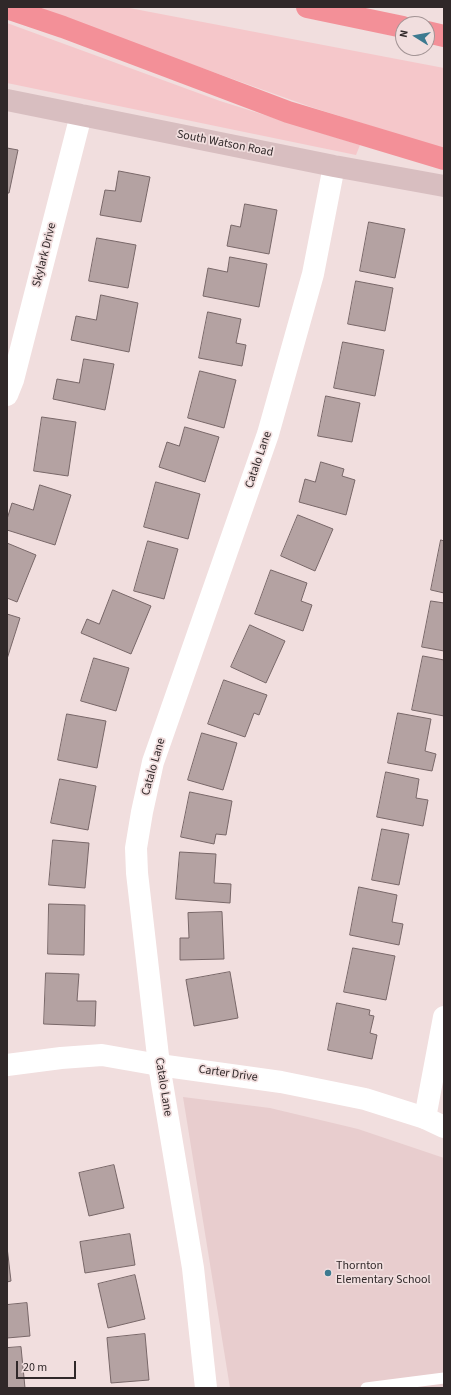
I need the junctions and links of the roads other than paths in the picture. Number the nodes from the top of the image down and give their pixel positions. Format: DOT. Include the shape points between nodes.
graph roads {
  1 [pos="307,7"];
  2 [pos="7,8"];
  3 [pos="395,25"];
  4 [pos="7,100"];
  5 [pos="81,116"];
  6 [pos="444,158"];
  7 [pos="334,166"];
  8 [pos="444,186"];
  9 [pos="7,395"];
  10 [pos="444,1017"];
  11 [pos="7,1065"];
  12 [pos="159,1065"];
  13 [pos="434,1122"];
  14 [pos="444,1378"];
  15 [pos="392,1386"];
  16 [pos="206,1388"];
  17 [pos="366,1388"];
  1 -- 3 [label="highway"];
  2 -- 6 [label="highway" via="288,112"];
  4 -- 5 [label="main road, South Watson Road"];
  5 -- 7 [label="main road, South Watson Road"];
  5 -- 9 [label="street, Skylark Drive"];
  7 -- 8 [label="main road, South Watson Road"];
  7 -- 12 [label="street, Catalo Lane" via="313,274 268,434 153,762 142,812 136,848 137,874"];
  10 -- 13 [label="street"];
  11 -- 12 [label="street, Carter Drive" via="102,1056"];
  12 -- 13 [label="street, Carter Drive" via="281,1082 365,1099"];
  12 -- 16 [label="street, Catalo Lane" via="193,1268"];
  14 -- 15 [label="lane"];
  15 -- 17 [label="lane"];
}
